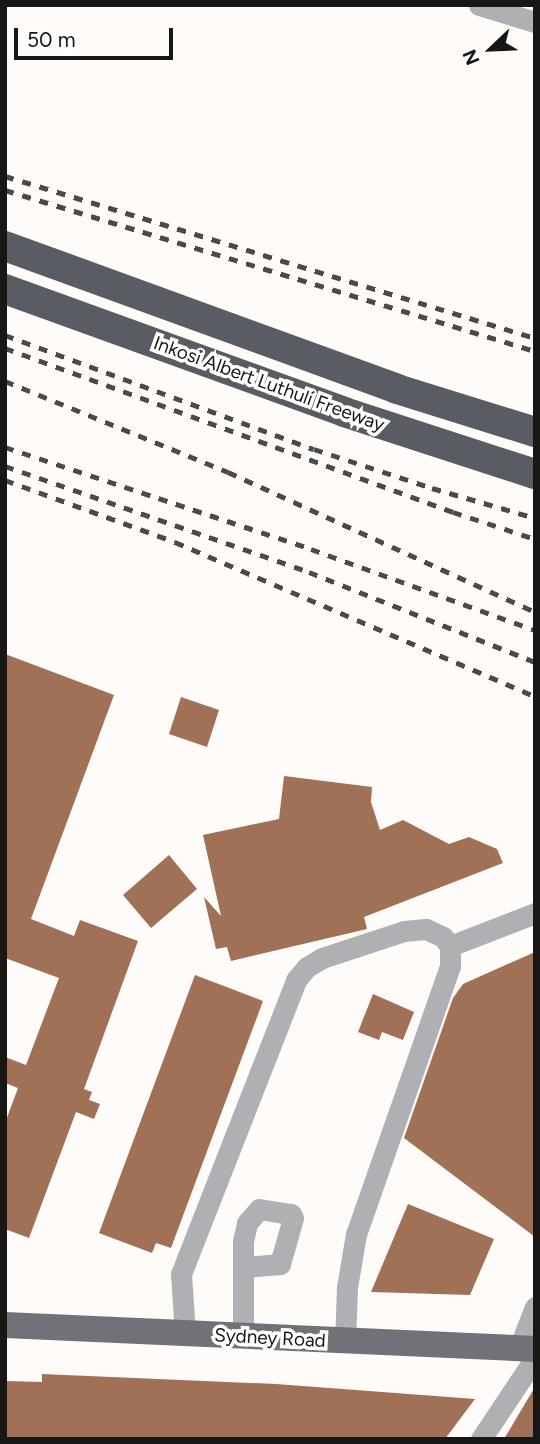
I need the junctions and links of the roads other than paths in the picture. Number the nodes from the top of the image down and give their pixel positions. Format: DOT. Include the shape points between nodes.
graph roads {
  1 [pos="479,5"];
  2 [pos="535,22"];
  3 [pos="5,246"];
  4 [pos="5,289"];
  5 [pos="535,432"];
  6 [pos="535,474"];
  7 [pos="535,913"];
  8 [pos="450,946"];
  9 [pos="244,1267"];
  10 [pos="535,1307"];
  11 [pos="5,1325"];
  12 [pos="185,1334"];
  13 [pos="243,1336"];
  14 [pos="345,1341"];
  15 [pos="530,1352"];
  16 [pos="481,1439"];
  1 -- 2 [label="street"];
  3 -- 5 [label="highway, Inkosi Albert Luthuli Freeway" via="397,389"];
  4 -- 6 [label="highway, Inkosi Albert Luthuli Freeway" via="345,412"];
  7 -- 8 [label="street"];
  8 -- 12 [label="street" via="426,929 404,931 322,958 296,980 181,1273"];
  8 -- 14 [label="street" via="450,966 351,1252"];
  9 -- 13 [label="street"];
  10 -- 15 [label="street"];
  11 -- 12 [label="main road, Sydney Road"];
  12 -- 13 [label="main road, Sydney Road"];
  13 -- 14 [label="main road, Sydney Road"];
  14 -- 15 [label="main road, Sydney Road"];
  15 -- 16 [label="street"];
}
